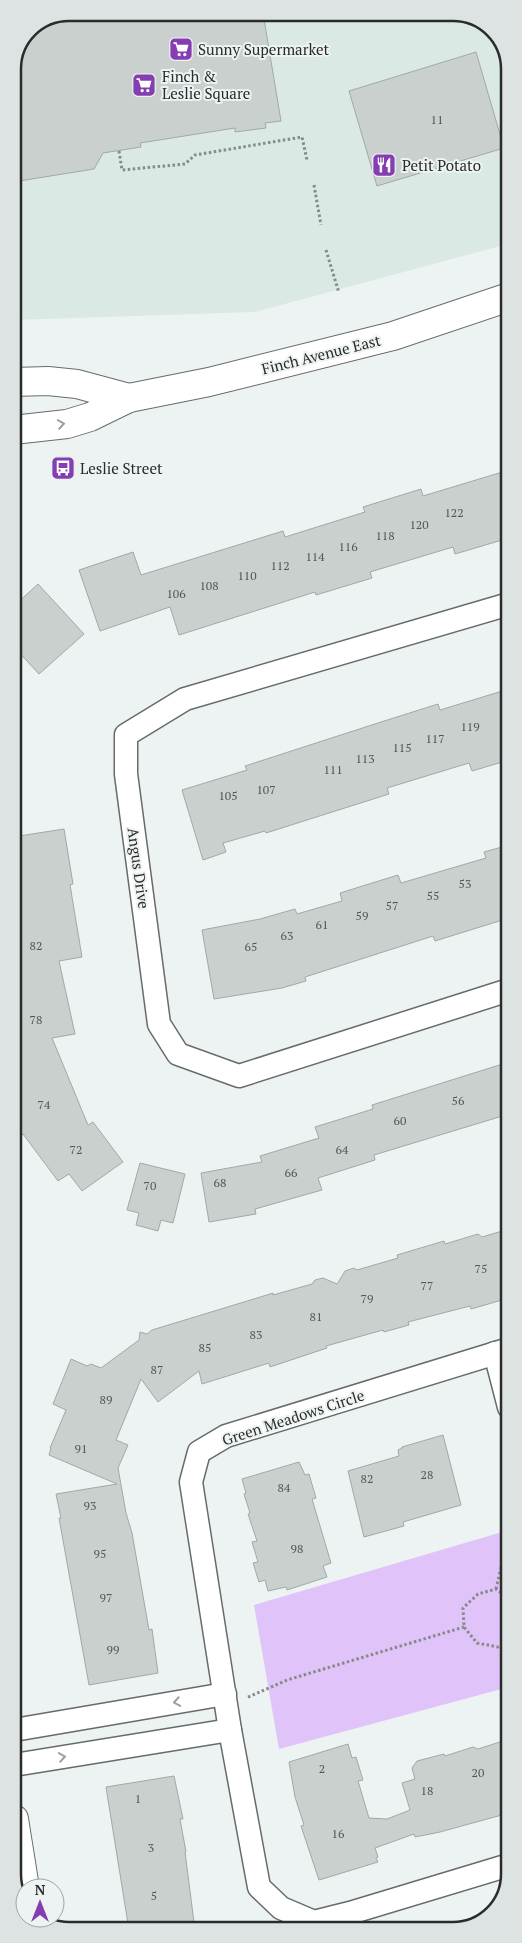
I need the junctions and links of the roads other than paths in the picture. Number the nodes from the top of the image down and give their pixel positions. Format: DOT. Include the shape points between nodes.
graph roads {
  1 [pos="501,298"];
  2 [pos="21,382"];
  3 [pos="129,398"];
  4 [pos="21,429"];
  5 [pos="501,606"];
  6 [pos="501,993"];
  7 [pos="501,1351"];
  8 [pos="226,1700"];
  9 [pos="21,1729"];
  10 [pos="230,1730"];
  11 [pos="21,1763"];
  12 [pos="21,1863"];
  13 [pos="501,1868"];
  14 [pos="23,1878"];
  15 [pos="314,1922"];
  16 [pos="314,1922"];
  1 -- 3 [label="main road, Finch Avenue East" via="393,336 209,382"];
  2 -- 3 [label="main road" via="77,384"];
  4 -- 3 [label="main road, Finch Avenue East, one-way" via="67,424"];
  5 -- 6 [label="street, Angus Drive" via="186,700 126,734 126,774 159,1024 178,1054 238,1076"];
  7 -- 8 [label="street, Green Meadows Circle" via="226,1436 199,1452 191,1482"];
  8 -- 9 [label="street, one-way"];
  8 -- 10 [label="street, Green Meadows Circle"];
  11 -- 10 [label="street, one-way"];
  10 -- 15 [label="street, Green Meadows Circle" via="259,1887 281,1908"];
  12 -- 14 [label="main road"];
  13 -- 16 [label="street, Green Meadows Circle"];
}
